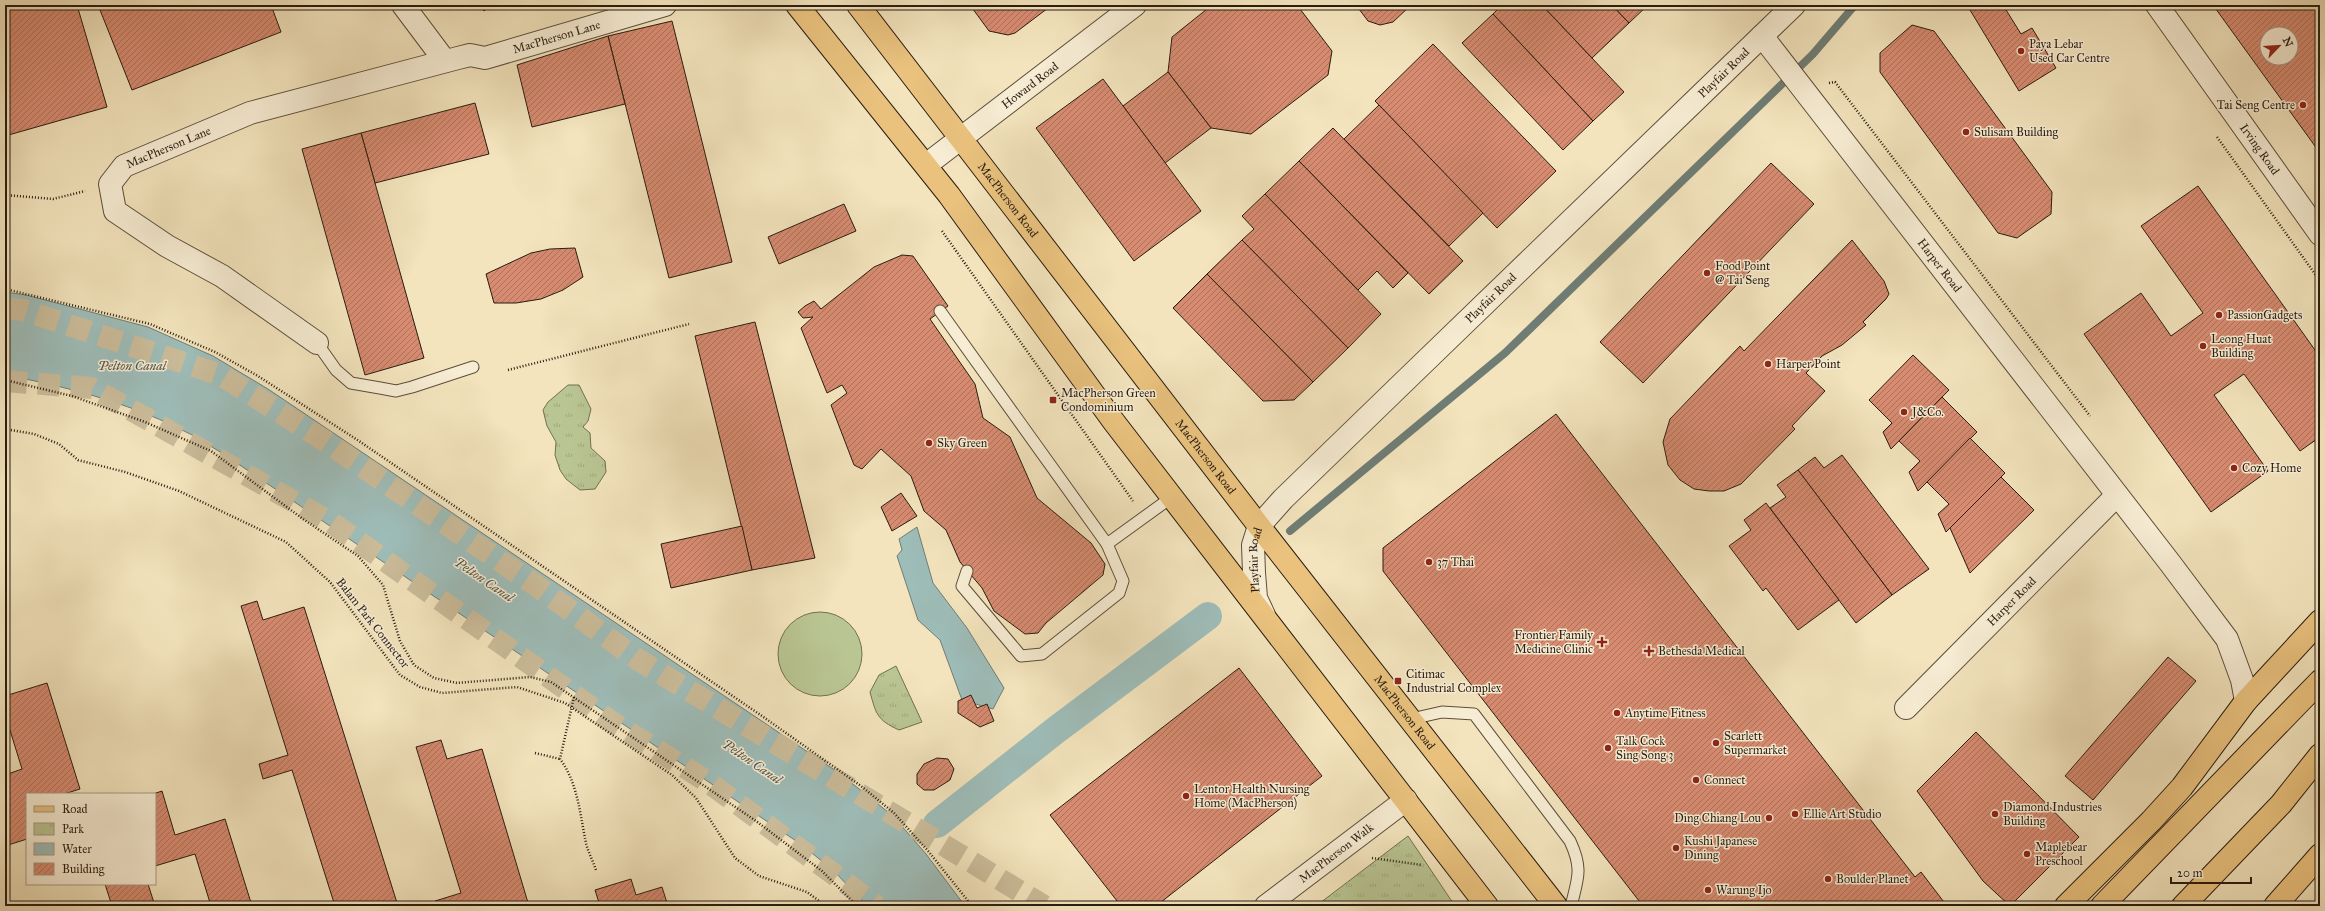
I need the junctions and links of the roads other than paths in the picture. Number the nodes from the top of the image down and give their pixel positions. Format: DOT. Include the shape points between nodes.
graph roads {
  1 [pos="403,5"];
  2 [pos="620,5"];
  3 [pos="665,5"];
  4 [pos="797,5"];
  5 [pos="858,5"];
  6 [pos="1135,5"];
  7 [pos="1794,5"];
  8 [pos="2157,5"];
  9 [pos="1762,36"];
  10 [pos="470,55"];
  11 [pos="445,61"];
  12 [pos="960,138"];
  13 [pos="926,165"];
  14 [pos="2320,234"];
  15 [pos="940,311"];
  16 [pos="318,343"];
  17 [pos="473,367"];
  18 [pos="2117,494"];
  19 [pos="1172,497"];
  20 [pos="1259,526"];
  21 [pos="1108,544"];
  22 [pos="967,571"];
  23 [pos="1266,619"];
  24 [pos="2320,621"];
  25 [pos="2320,681"];
  26 [pos="2246,701"];
  27 [pos="1906,708"];
  28 [pos="1411,720"];
  29 [pos="2320,755"];
  30 [pos="1406,800"];
  31 [pos="2320,855"];
  32 [pos="1266,906"];
  33 [pos="1487,906"];
  34 [pos="1556,906"];
  35 [pos="1571,906"];
  36 [pos="2066,906"];
  37 [pos="2102,906"];
  38 [pos="2183,906"];
  39 [pos="2275,906"];
  1 -- 11 [label="street"];
  2 -- 10 [label="street, MacPherson Lane" via="480,45"];
  3 -- 10 [label="street, MacPherson Lane" via="485,58"];
  4 -- 13 [label="main road"];
  5 -- 12 [label="main road, MacPherson Road"];
  6 -- 12 [label="street, Howard Road"];
  7 -- 9 [label="street, Playfair Road"];
  8 -- 14 [label="street, Irving Road"];
  9 -- 18 [label="street, Harper Road"];
  9 -- 20 [label="street, Playfair Road"];
  10 -- 11 [label="street, MacPherson Lane"];
  11 -- 16 [label="street, MacPherson Lane" via="250,113 124,166 110,184 115,212 167,246 222,276"];
  12 -- 13 [label="street, Howard Road"];
  12 -- 20 [label="main road, MacPherson Road"];
  13 -- 19 [label="main road"];
  15 -- 21 [label="lane"];
  16 -- 17 [label="lane" via="336,370 351,383 396,391"];
  18 -- 26 [label="street, Harper Road" via="2227,639 2242,680"];
  18 -- 27 [label="street, Harper Road"];
  19 -- 21 [label="lane"];
  19 -- 23 [label="main road"];
  20 -- 23 [label="street, Playfair Road" via="1254,545 1256,598"];
  20 -- 28 [label="main road, MacPherson Road"];
  21 -- 22 [label="lane" via="1124,581 1119,593 1042,654 1021,656 962,586"];
  23 -- 30 [label="main road"];
  24 -- 26 [label="main road"];
  25 -- 37 [label="main road"];
  26 -- 36 [label="main road" via="2182,787 2152,821"];
  28 -- 34 [label="main road, MacPherson Road"];
  28 -- 35 [label="lane" via="1442,712 1474,714 1570,842 1579,860 1578,880"];
  29 -- 38 [label="main road" via="2281,804"];
  30 -- 32 [label="street, MacPherson Walk"];
  30 -- 33 [label="main road"];
  31 -- 39 [label="main road"];
}
